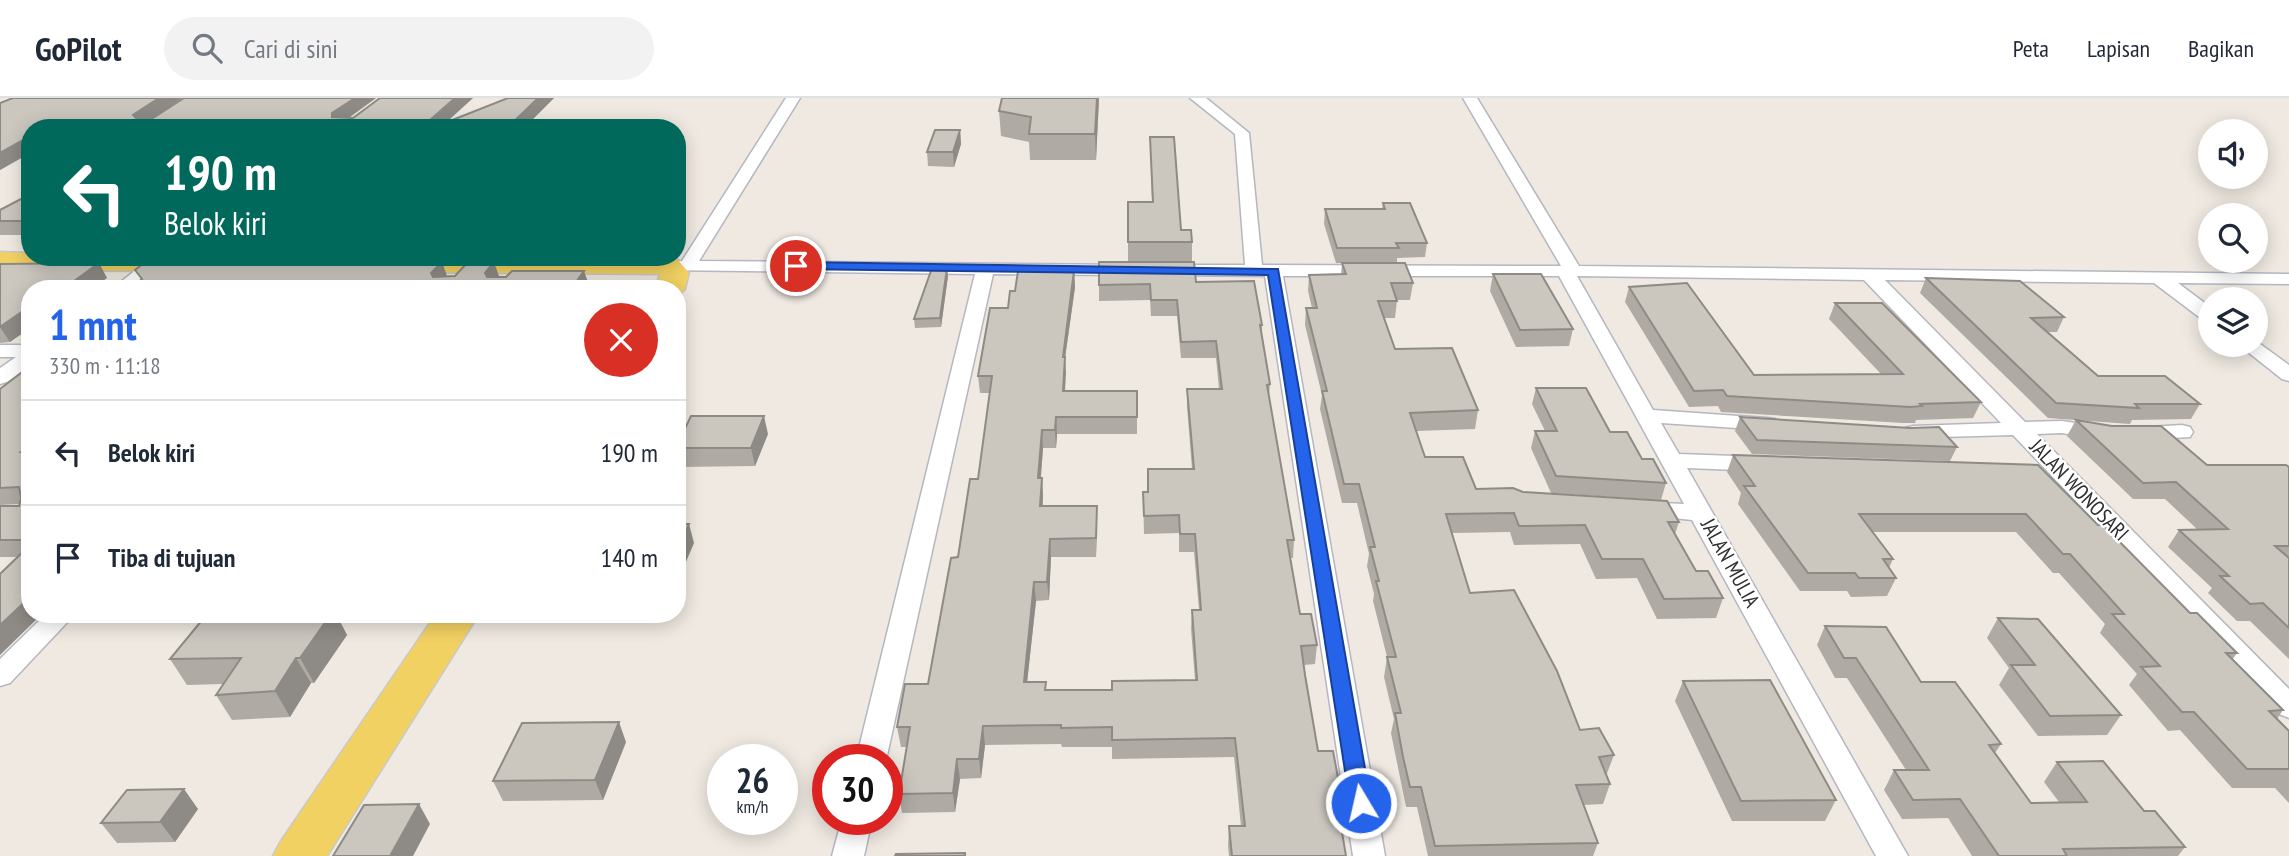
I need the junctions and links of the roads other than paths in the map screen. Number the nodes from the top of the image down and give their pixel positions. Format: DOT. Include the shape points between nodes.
graph roads {
  1 [pos="793,98"];
  2 [pos="1197,98"];
  3 [pos="1471,98"];
  4 [pos="686,258"];
  5 [pos="0,261"];
  6 [pos="21,261"];
  7 [pos="152,266"];
  8 [pos="451,266"];
  9 [pos="986,267"];
  10 [pos="1569,271"];
  11 [pos="1264,272"];
  12 [pos="676,273"];
  13 [pos="1869,274"];
  14 [pos="2158,277"];
  15 [pos="2289,279"];
  16 [pos="133,280"];
  17 [pos="2198,307"];
  18 [pos="0,351"];
  19 [pos="21,353"];
  20 [pos="2267,357"];
  21 [pos="21,361"];
  22 [pos="2285,369"];
  23 [pos="0,378"];
  24 [pos="1648,416"];
  25 [pos="1784,426"];
  26 [pos="2018,427"];
  27 [pos="1890,432"];
  28 [pos="2182,432"];
  29 [pos="1673,461"];
  30 [pos="1785,465"];
  31 [pos="2035,473"];
  32 [pos="2063,474"];
  33 [pos="1623,508"];
  34 [pos="1702,513"];
  35 [pos="53,623"];
  36 [pos="452,623"];
  37 [pos="0,676"];
  38 [pos="2289,707"];
  39 [pos="875,744"];
  40 [pos="853,835"];
  41 [pos="299,856"];
  42 [pos="848,856"];
  43 [pos="1369,856"];
  44 [pos="1892,856"];
  1 -- 4 [label="street"];
  2 -- 11 [label="street" via="1242,132"];
  3 -- 10 [label="street, JALAN MULIA"];
  5 -- 6 [label="main road"];
  7 -- 16 [label="street"];
  8 -- 12 [label="main road" via="515,272"];
  9 -- 11 [label="street"];
  9 -- 12 [label="street"];
  9 -- 39 [label="street"];
  10 -- 11 [label="street"];
  10 -- 13 [label="street"];
  10 -- 24 [label="street, JALAN MULIA"];
  11 -- 43 [label="street"];
  13 -- 14 [label="street"];
  13 -- 26 [label="street, JALAN WONOSARI"];
  14 -- 15 [label="street"];
  14 -- 17 [label="street"];
  18 -- 19 [label="street"];
  20 -- 22 [label="street"];
  21 -- 23 [label="street"];
  24 -- 25 [label="street"];
  24 -- 29 [label="street, JALAN MULIA"];
  26 -- 27 [label="street"];
  26 -- 28 [label="street"];
  26 -- 32 [label="street, JALAN WONOSARI"];
  29 -- 30 [label="street"];
  29 -- 34 [label="street, JALAN MULIA"];
  31 -- 32 [label="street"];
  32 -- 38 [label="street, JALAN WONOSARI"];
  33 -- 34 [label="street"];
  34 -- 44 [label="street, JALAN MULIA"];
  35 -- 37 [label="street"];
  36 -- 41 [label="main road"];
  40 -- 42 [label="street"];
}
